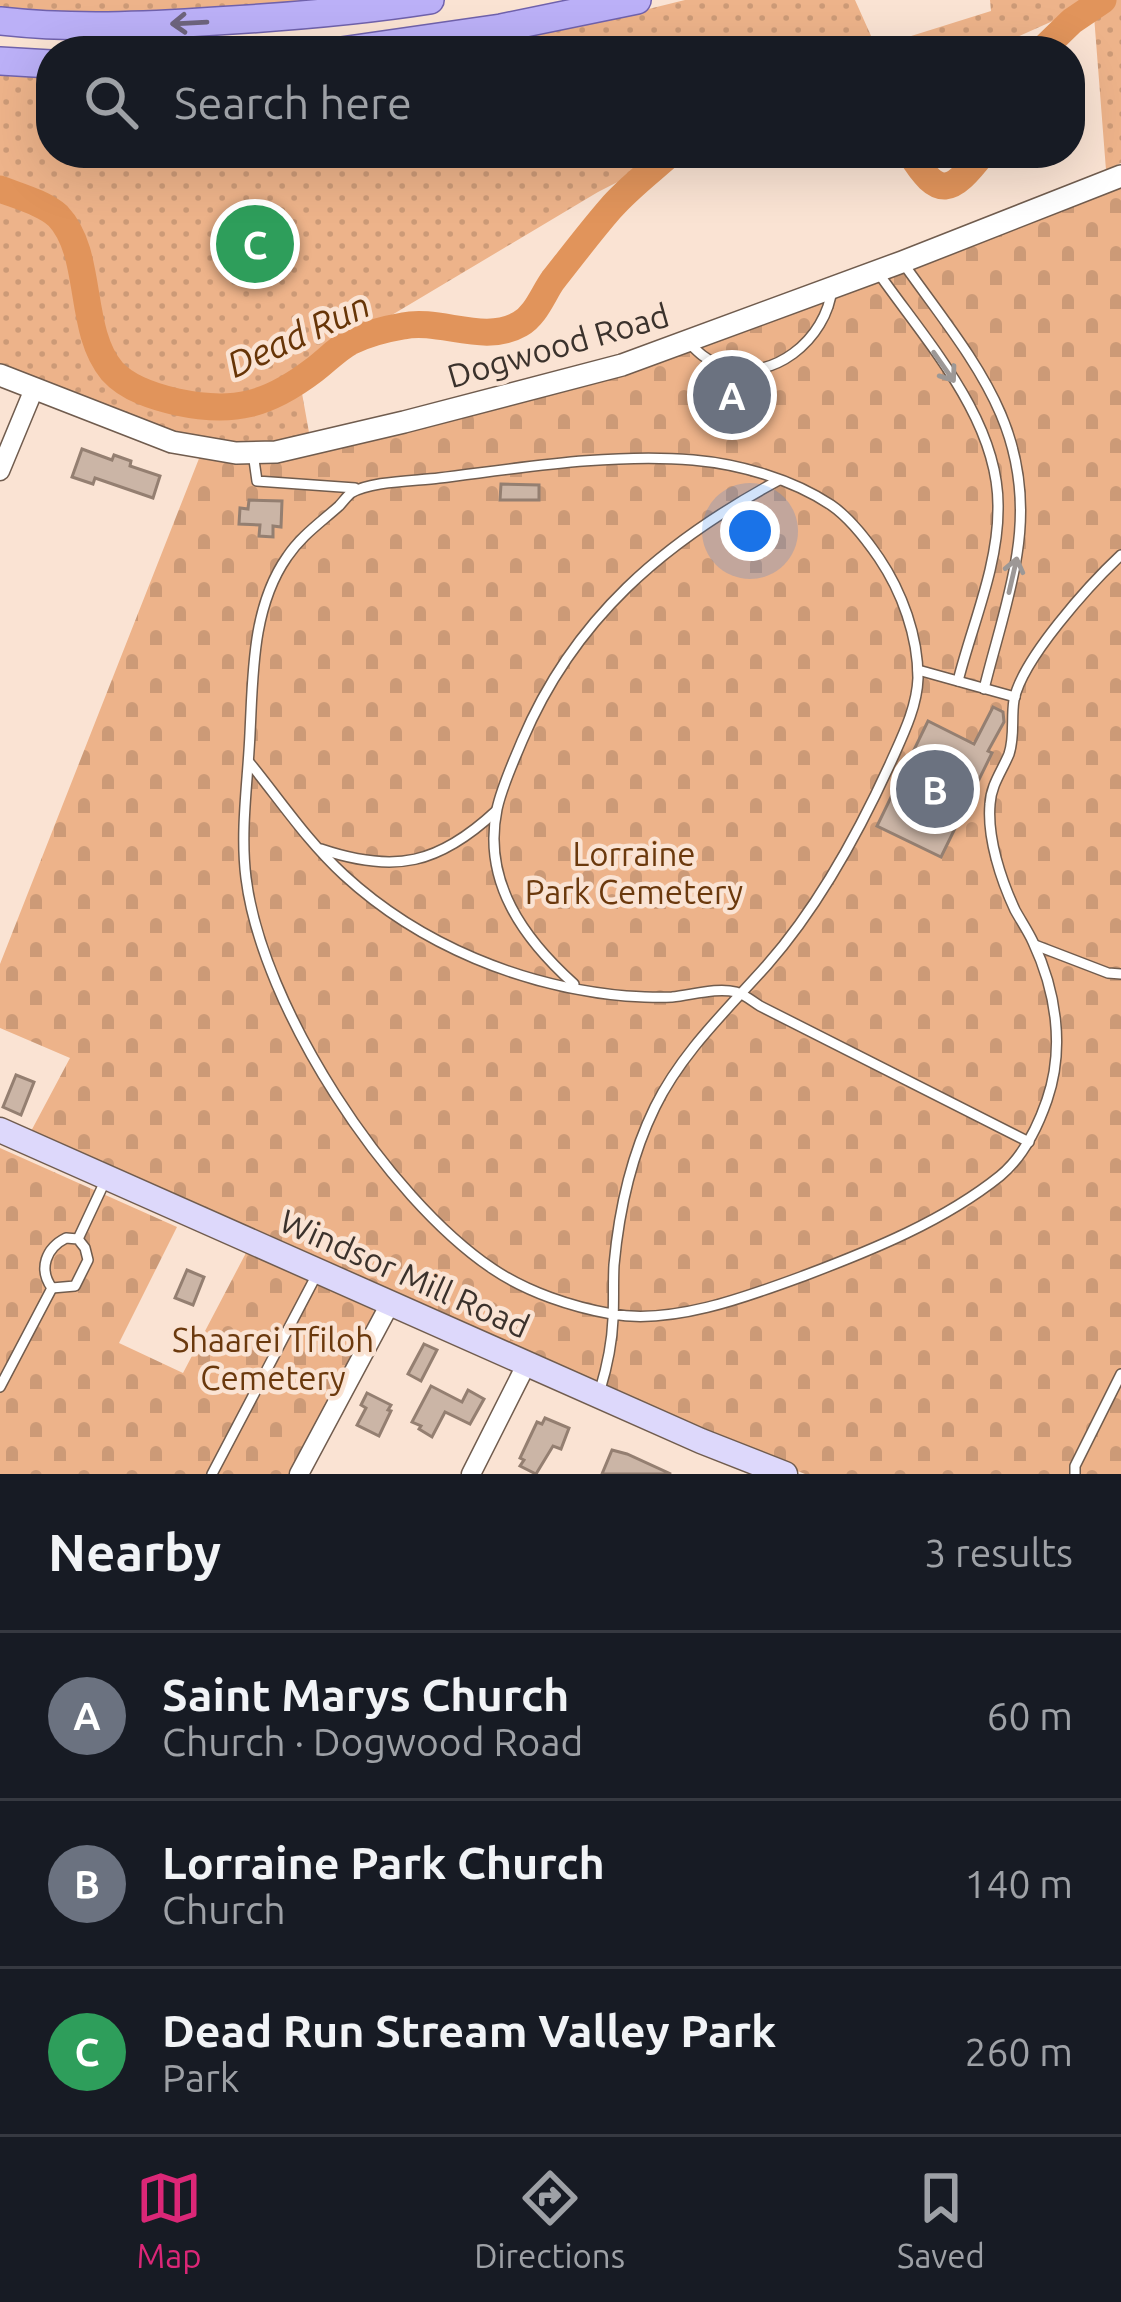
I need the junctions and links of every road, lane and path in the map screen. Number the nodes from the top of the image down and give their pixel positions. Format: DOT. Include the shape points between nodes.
graph roads {
  1 [pos="430,0"];
  2 [pos="637,0"];
  3 [pos="0,21"];
  4 [pos="445,36"];
  5 [pos="0,61"];
  6 [pos="36,63"];
  7 [pos="1121,176"];
  8 [pos="902,262"];
  9 [pos="877,271"];
  10 [pos="832,288"];
  11 [pos="688,342"];
  12 [pos="0,375"];
  13 [pos="34,389"];
  14 [pos="254,453"];
  15 [pos="0,471"];
  16 [pos="779,480"];
  17 [pos="356,488"];
  18 [pos="1021,492"];
  19 [pos="998,494"];
  20 [pos="1121,555"];
  21 [pos="918,670"];
  22 [pos="958,681"];
  23 [pos="985,689"];
  24 [pos="1015,698"];
  25 [pos="249,762"];
  26 [pos="496,811"];
  27 [pos="318,848"];
  28 [pos="1035,945"];
  29 [pos="1121,974"];
  30 [pos="578,988"];
  31 [pos="739,992"];
  32 [pos="0,1130"];
  33 [pos="1029,1142"];
  34 [pos="106,1178"];
  35 [pos="78,1239"];
  36 [pos="318,1271"];
  37 [pos="52,1288"];
  38 [pos="391,1302"];
  39 [pos="614,1315"];
  40 [pos="527,1364"];
  41 [pos="1121,1374"];
  42 [pos="0,1387"];
  43 [pos="598,1396"];
  44 [pos="212,1474"];
  45 [pos="299,1474"];
  46 [pos="471,1474"];
  47 [pos="785,1474"];
  48 [pos="1075,1474"];
  1 -- 3 [label="main road, one-way" via="174,24"];
  2 -- 4 [label="main road"];
  5 -- 6 [label="main road"];
  7 -- 8 [label="street, Dogwood Road"];
  8 -- 9 [label="street, Dogwood Road"];
  8 -- 18 [label="lane" via="999,405"];
  9 -- 10 [label="street, Dogwood Road"];
  9 -- 19 [label="lane, one-way" via="962,392"];
  10 -- 11 [label="street, Dogwood Road"];
  10 -- 11 [label="lane" via="809,341 769,366 731,369"];
  11 -- 14 [label="street, Dogwood Road" via="560,383"];
  12 -- 13 [label="street, Dogwood Road"];
  13 -- 14 [label="street, Dogwood Road" via="172,442"];
  13 -- 15 [label="street"];
  14 -- 17 [label="lane" via="257,482"];
  16 -- 17 [label="lane" via="692,460 634,460"];
  16 -- 21 [label="lane" via="830,504 873,548 905,608"];
  16 -- 26 [label="lane" via="661,556 606,607 543,697"];
  17 -- 25 [label="lane" via="298,543 273,580 260,621"];
  18 -- 19 [label="lane"];
  23 -- 18 [label="lane, one-way" via="1017,559"];
  19 -- 22 [label="lane" via="992,555"];
  20 -- 24 [label="lane" via="1080,597"];
  21 -- 22 [label="lane"];
  21 -- 31 [label="lane" via="903,736 867,814 796,926"];
  22 -- 23 [label="lane"];
  23 -- 24 [label="lane"];
  24 -- 28 [label="lane" via="991,824 1006,889"];
  25 -- 27 [label="lane"];
  25 -- 39 [label="lane" via="245,865 259,937 341,1103 408,1192 470,1252 522,1286"];
  26 -- 27 [label="lane" via="457,844 412,860 368,862"];
  26 -- 30 [label="lane" via="496,860 514,916"];
  27 -- 30 [label="lane" via="370,897 441,942 490,965"];
  28 -- 29 [label="lane"];
  28 -- 33 [label="lane" via="1058,1043 1052,1090"];
  30 -- 31 [label="lane" via="664,998"];
  31 -- 33 [label="lane"];
  31 -- 39 [label="lane" via="666,1086 638,1145 620,1223"];
  32 -- 34 [label="main road, Windsor Mill Road"];
  33 -- 39 [label="lane" via="974,1195 881,1245 703,1308"];
  34 -- 35 [label="lane"];
  34 -- 36 [label="main road, Windsor Mill Road"];
  35 -- 37 [label="lane" via="54,1244 43,1267"];
  35 -- 37 [label="lane" via="88,1260 75,1286"];
  36 -- 38 [label="main road, Windsor Mill Road"];
  36 -- 44 [label="lane"];
  37 -- 42 [label="lane"];
  38 -- 40 [label="main road, Windsor Mill Road"];
  38 -- 45 [label="street"];
  39 -- 43 [label="lane"];
  40 -- 43 [label="main road, Windsor Mill Road"];
  40 -- 46 [label="street"];
  41 -- 48 [label="lane"];
  43 -- 47 [label="main road, Windsor Mill Road"];
}
